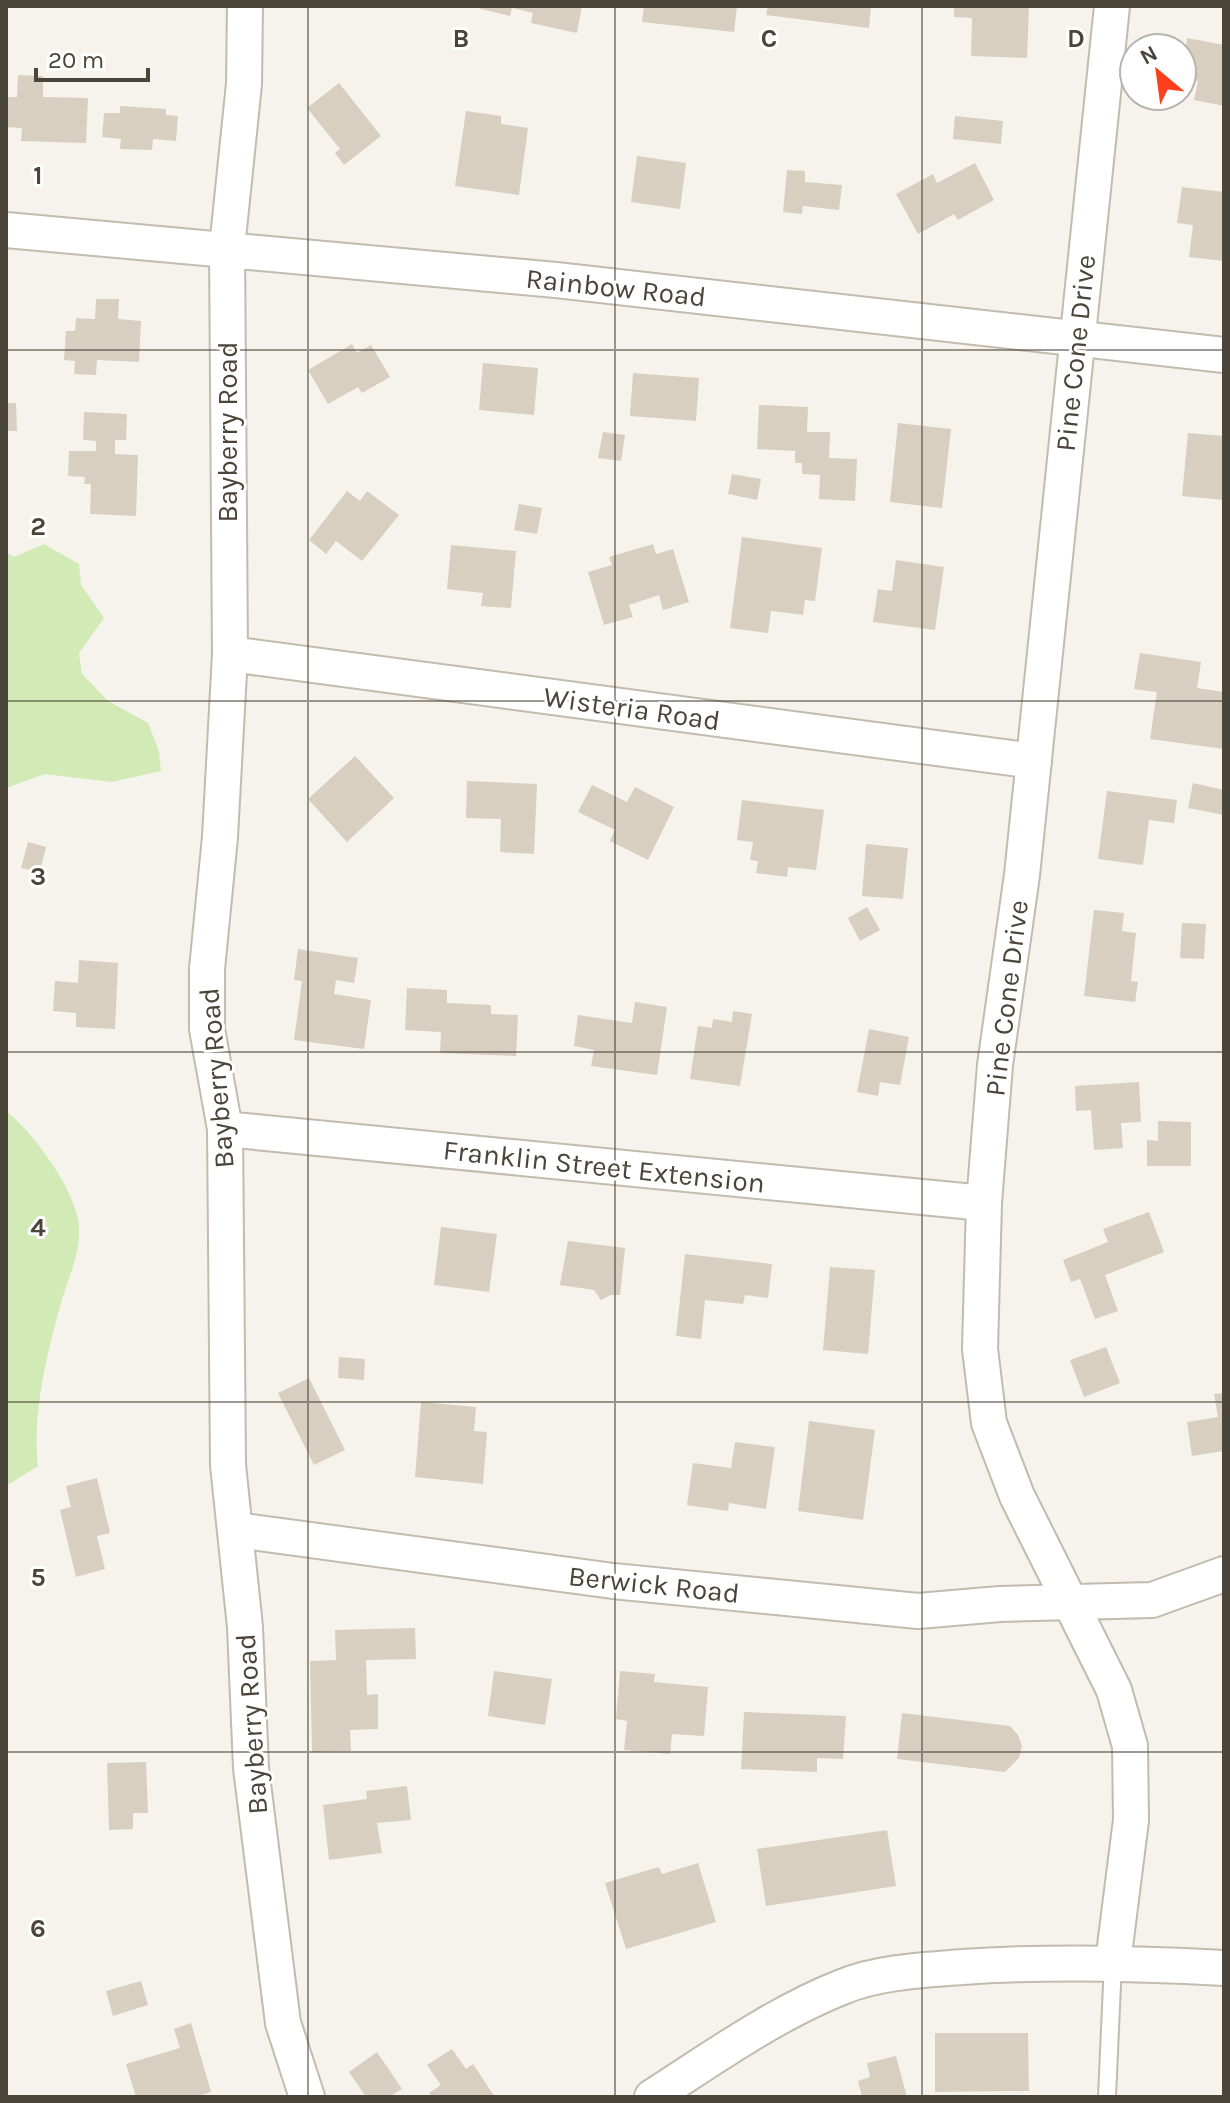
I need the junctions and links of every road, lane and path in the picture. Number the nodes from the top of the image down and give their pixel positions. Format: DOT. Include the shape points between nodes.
graph roads {
  1 [pos="245,6"];
  2 [pos="1112,6"];
  3 [pos="6,230"];
  4 [pos="227,248"];
  5 [pos="1076,338"];
  6 [pos="1224,355"];
  7 [pos="230,654"];
  8 [pos="1034,761"];
  9 [pos="225,1129"];
  10 [pos="984,1203"];
  11 [pos="237,1530"];
  12 [pos="1224,1574"];
  13 [pos="1072,1601"];
  14 [pos="1113,1962"];
  15 [pos="1224,1968"];
  16 [pos="307,2097"];
  17 [pos="652,2097"];
  18 [pos="1107,2097"];
  1 -- 4 [label="street, Bayberry Road" via="244,84"];
  2 -- 5 [label="street, Pine Cone Drive"];
  3 -- 4 [label="street, Rainbow Road"];
  4 -- 5 [label="street, Rainbow Road"];
  4 -- 7 [label="street, Bayberry Road"];
  5 -- 6 [label="street, Rainbow Road"];
  5 -- 8 [label="street, Pine Cone Drive"];
  7 -- 8 [label="street, Wisteria Road"];
  7 -- 9 [label="street, Bayberry Road" via="207,984 207,1029"];
  8 -- 10 [label="street, Pine Cone Drive" via="995,1065"];
  9 -- 10 [label="street, Franklin Street Extension"];
  9 -- 11 [label="street, Bayberry Road" via="226,1408"];
  10 -- 13 [label="street, Pine Cone Drive" via="980,1349 989,1423 1017,1496"];
  11 -- 13 [label="street, Berwick Road" via="613,1581 918,1611"];
  11 -- 16 [label="street, Bayberry Road" via="256,1815 283,2023"];
  12 -- 13 [label="street, Berwick Road" via="1152,1600"];
  13 -- 14 [label="street, Pine Cone Drive" via="1114,1690 1130,1746 1131,1820"];
  14 -- 15 [label="street"];
  14 -- 17 [label="street" via="914,1971 845,1985 801,2005"];
  14 -- 18 [label="lane"];
}
